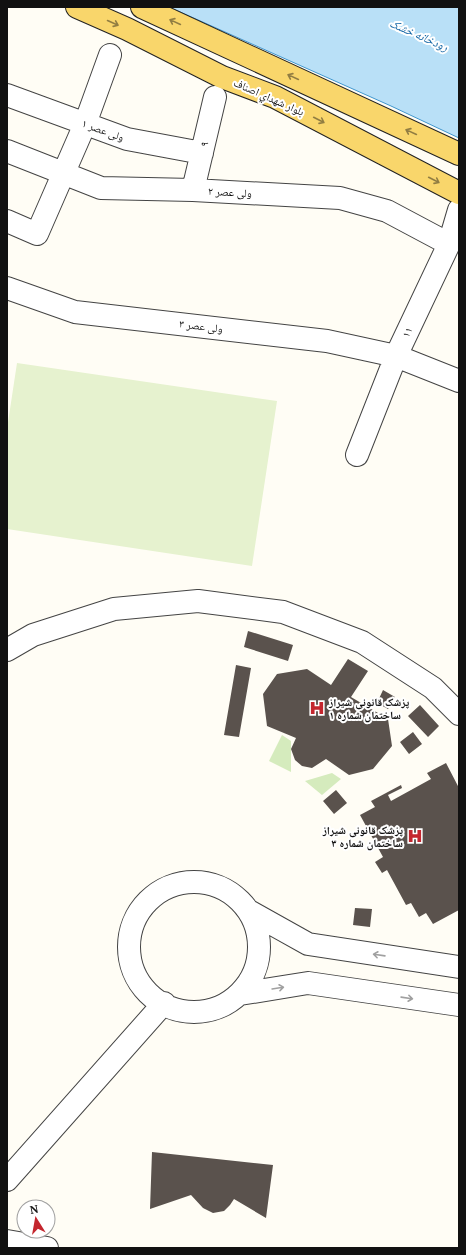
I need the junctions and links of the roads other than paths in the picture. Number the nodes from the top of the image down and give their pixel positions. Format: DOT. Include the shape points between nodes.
graph roads {
  1 [pos="77,7"];
  2 [pos="142,7"];
  3 [pos="110,55"];
  4 [pos="7,95"];
  5 [pos="215,97"];
  6 [pos="85,124"];
  7 [pos="7,151"];
  8 [pos="202,153"];
  9 [pos="459,154"];
  10 [pos="64,173"];
  11 [pos="193,190"];
  12 [pos="459,193"];
  13 [pos="459,210"];
  14 [pos="7,221"];
  15 [pos="449,244"];
  16 [pos="7,288"];
  17 [pos="396,356"];
  18 [pos="459,381"];
  19 [pos="356,455"];
  20 [pos="7,650"];
  21 [pos="459,714"];
  22 [pos="249,910"];
  23 [pos="459,967"];
  24 [pos="240,994"];
  25 [pos="164,1003"];
  26 [pos="459,1005"];
  27 [pos="7,1180"];
  28 [pos="7,1241"];
  29 [pos="47,1248"];
  1 -- 12 [label="main road, بلوار شهداي اصناف, one-way" via="222,77 275,97"];
  9 -- 2 [label="main road, one-way"];
  3 -- 6 [label="street"];
  4 -- 6 [label="street, ولی عصر ۱"];
  5 -- 8 [label="street, ۹"];
  6 -- 8 [label="street, ولی عصر ۱" via="127,139"];
  6 -- 10 [label="street"];
  7 -- 10 [label="street, ولی عصر ۲"];
  8 -- 11 [label="street, ۹"];
  10 -- 11 [label="street, ولی عصر ۲" via="101,188"];
  10 -- 14 [label="street" via="37,234"];
  11 -- 15 [label="street, ولی عصر ۲" via="340,198 386,211"];
  13 -- 15 [label="street, ۱۱"];
  15 -- 17 [label="street, ۱۱"];
  16 -- 17 [label="street, ولی عصر ۳" via="75,312 327,341"];
  17 -- 18 [label="street, ولی عصر ۳"];
  17 -- 19 [label="street, ۱۱"];
  20 -- 21 [label="street" via="33,635 114,609 198,601 283,612 362,642 433,688"];
  23 -- 22 [label="street, one-way" via="308,944"];
  22 -- 24 [label="street" via="258,932 259,954 253,976"];
  22 -- 25 [label="street" via="234,894 213,884 193,882 173,885 155,895 141,909 132,927 129,947 132,967 141,985 155,999"];
  24 -- 25 [label="street" via="220,1007 198,1012 176,1009"];
  24 -- 26 [label="street, one-way" via="308,983"];
  25 -- 27 [label="street"];
  28 -- 29 [label="street"];
}
